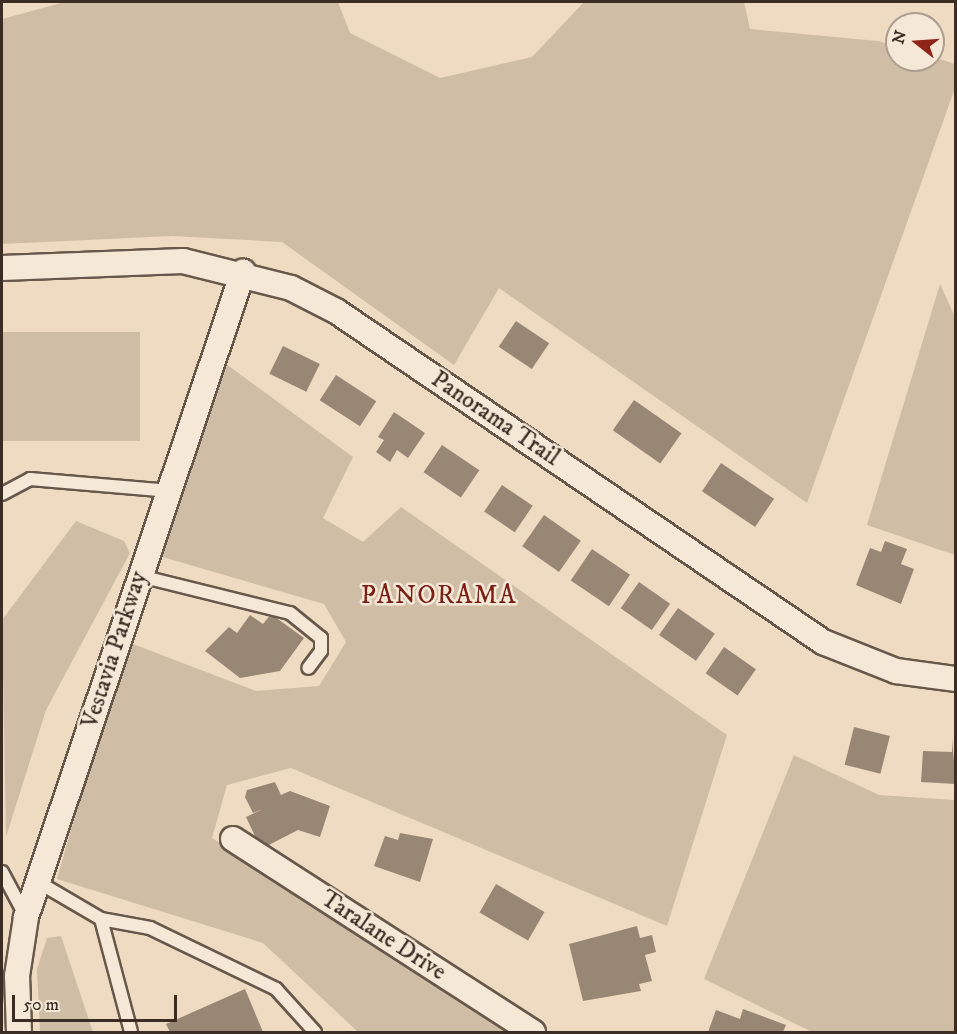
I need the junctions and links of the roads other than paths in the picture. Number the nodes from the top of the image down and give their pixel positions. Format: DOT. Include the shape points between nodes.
graph roads {
  1 [pos="2,268"];
  2 [pos="243,272"];
  3 [pos="170,491"];
  4 [pos="2,494"];
  5 [pos="140,576"];
  6 [pos="308,668"];
  7 [pos="956,679"];
  8 [pos="233,839"];
  9 [pos="2,872"];
  10 [pos="38,882"];
  11 [pos="26,917"];
  12 [pos="101,920"];
  13 [pos="19,1032"];
  14 [pos="131,1032"];
  15 [pos="315,1032"];
  16 [pos="533,1032"];
  1 -- 2 [label="street, Panorama Trail" via="183,261"];
  2 -- 3 [label="street, Vestavia Parkway"];
  2 -- 7 [label="street, Panorama Trail" via="336,311 824,642 896,671"];
  3 -- 4 [label="lane" via="30,479"];
  3 -- 5 [label="street, Vestavia Parkway"];
  5 -- 6 [label="lane" via="290,613 321,638 321,651"];
  5 -- 10 [label="street, Vestavia Parkway"];
  8 -- 16 [label="street, Taralane Drive"];
  9 -- 11 [label="lane"];
  10 -- 11 [label="street, Vestavia Parkway"];
  10 -- 12 [label="lane"];
  11 -- 13 [label="street, Vestavia Parkway" via="17,976"];
  12 -- 14 [label="lane"];
  12 -- 15 [label="lane" via="150,928 276,989"];
}
